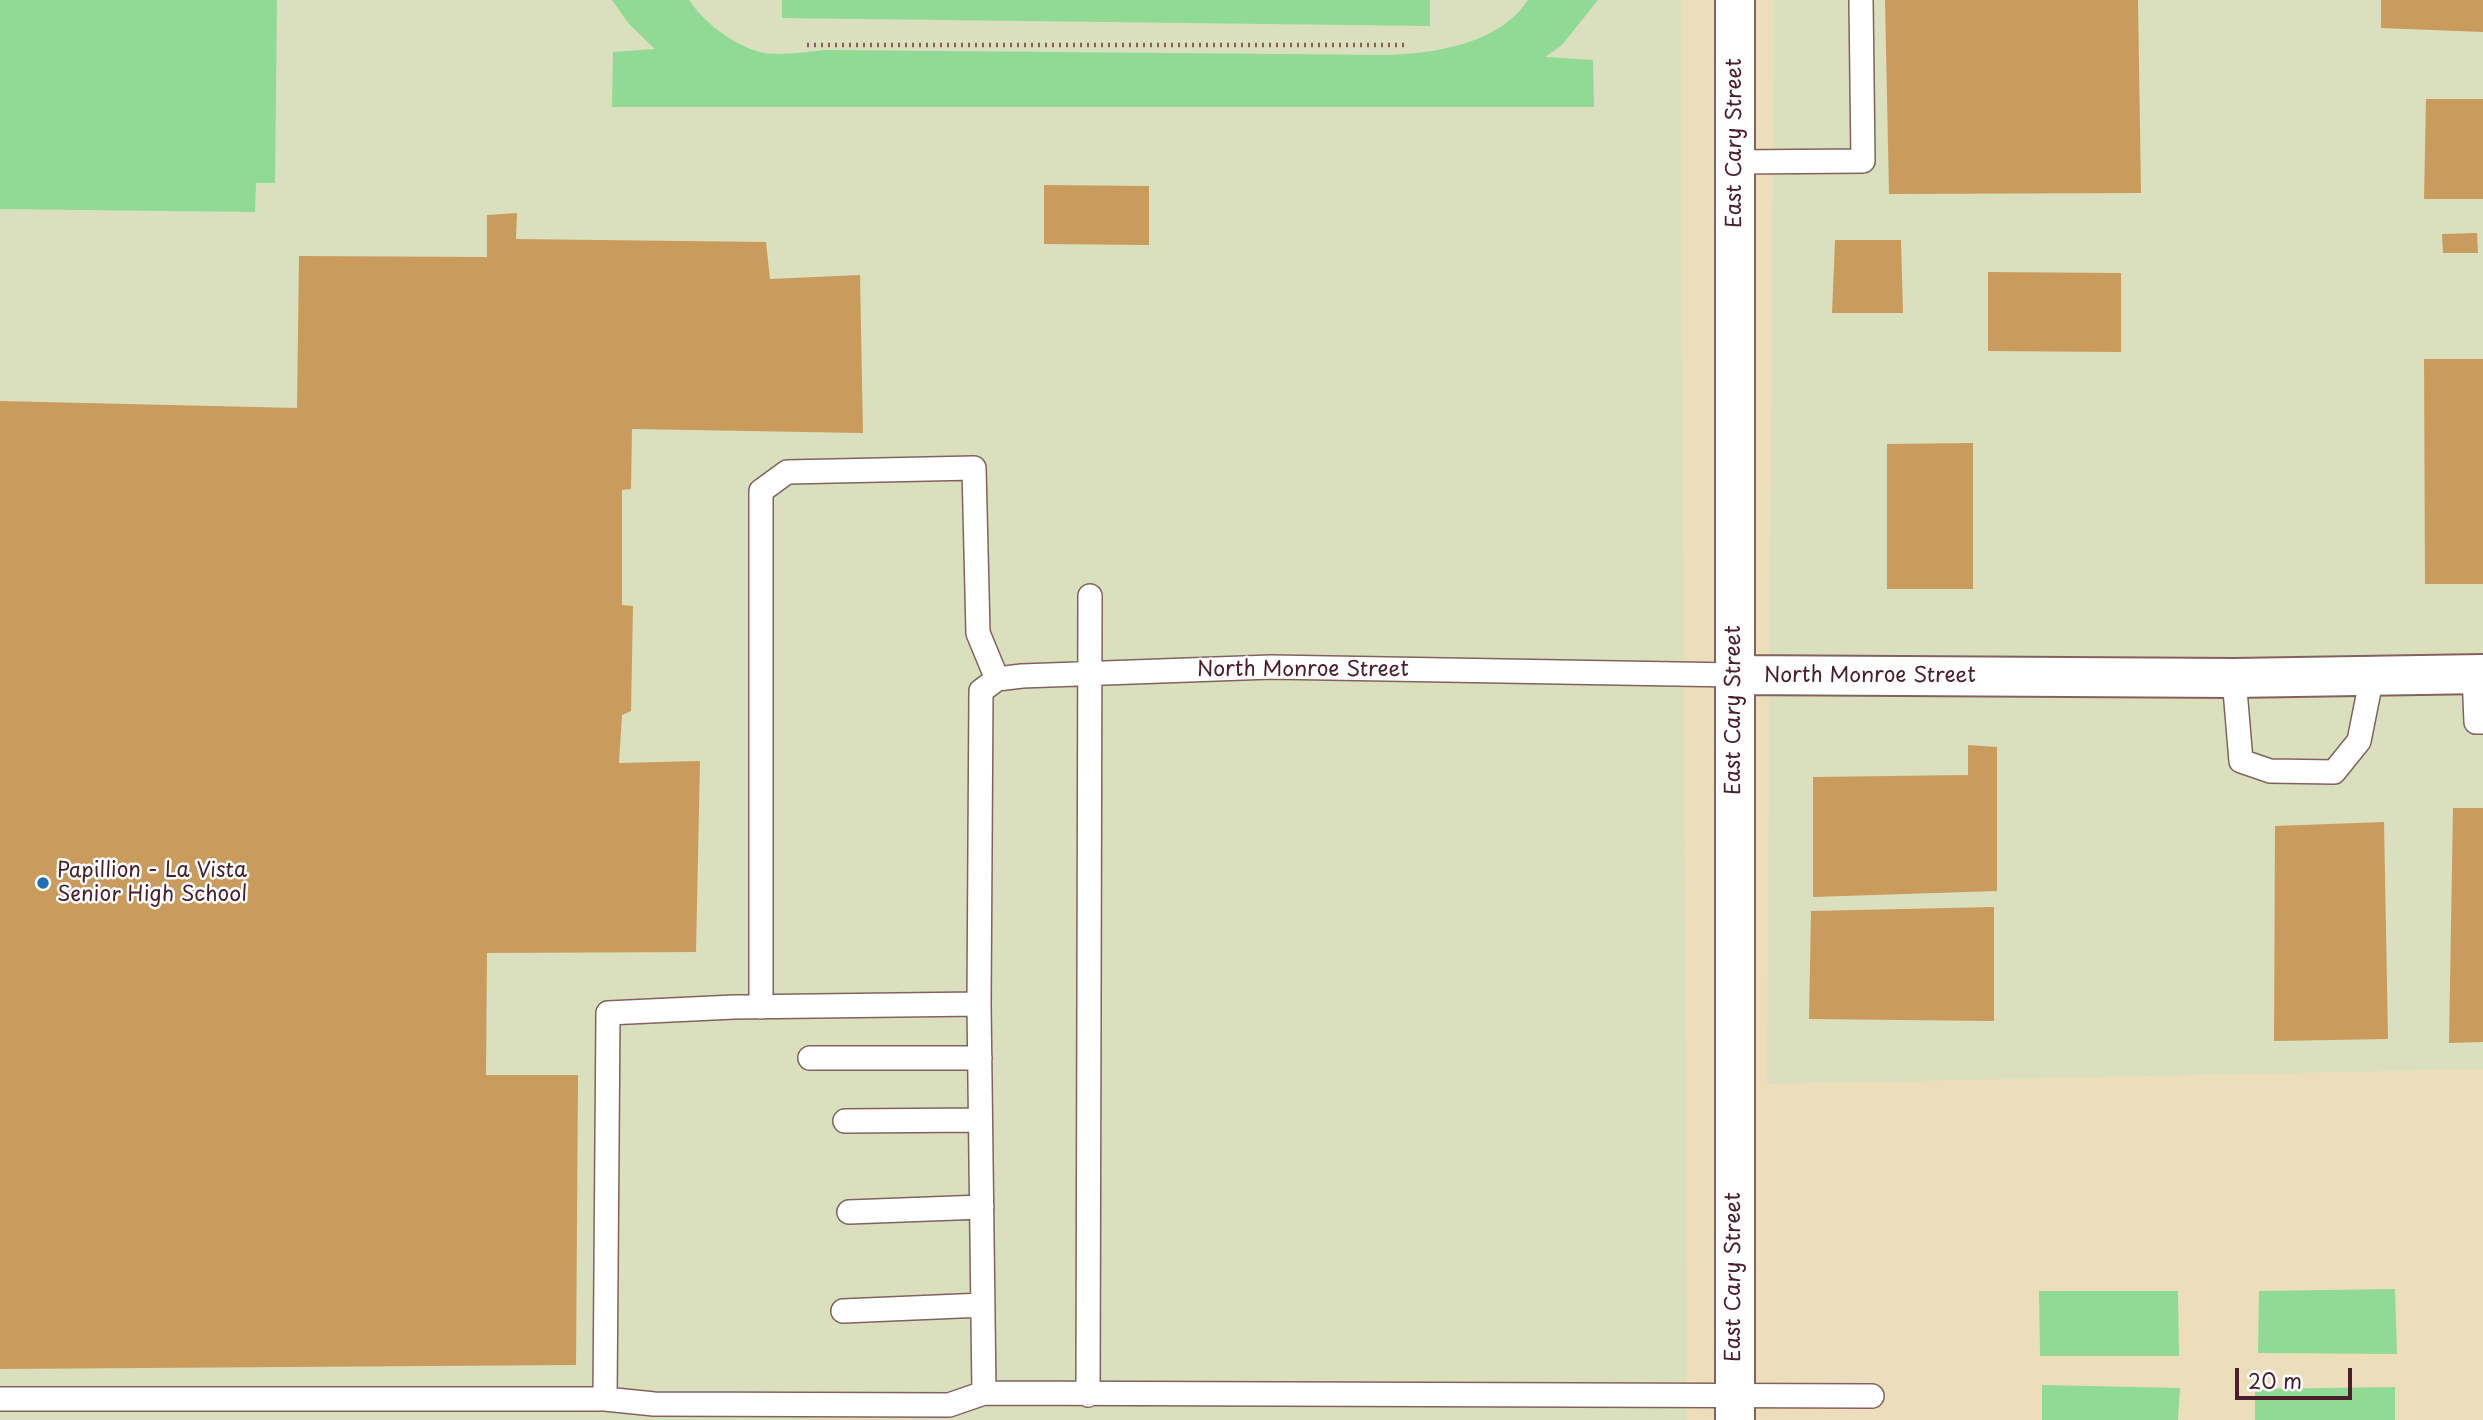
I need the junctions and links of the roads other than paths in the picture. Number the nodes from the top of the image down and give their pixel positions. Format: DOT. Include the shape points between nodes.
graph roads {
  1 [pos="1735,0"];
  2 [pos="1861,0"];
  3 [pos="1735,162"];
  4 [pos="1090,596"];
  5 [pos="1090,673"];
  6 [pos="2479,674"];
  7 [pos="1734,675"];
  8 [pos="2372,676"];
  9 [pos="2234,678"];
  10 [pos="997,679"];
  11 [pos="2483,722"];
  12 [pos="979,1004"];
  13 [pos="761,1007"];
  14 [pos="810,1058"];
  15 [pos="980,1058"];
  16 [pos="980,1120"];
  17 [pos="845,1121"];
  18 [pos="982,1207"];
  19 [pos="849,1212"];
  20 [pos="983,1305"];
  21 [pos="844,1311"];
  22 [pos="984,1393"];
  23 [pos="1088,1395"];
  24 [pos="1872,1396"];
  25 [pos="0,1399"];
  26 [pos="605,1399"];
  27 [pos="1734,1408"];
  1 -- 3 [label="street, East Cary Street"];
  2 -- 3 [label="lane" via="1863,161"];
  3 -- 7 [label="street, East Cary Street"];
  4 -- 5 [label="lane"];
  5 -- 7 [label="lane, North Monroe Street" via="1271,667"];
  5 -- 10 [label="lane, North Monroe Street"];
  5 -- 23 [label="lane"];
  6 -- 8 [label="street, North Monroe Street"];
  6 -- 11 [label="lane" via="2476,722"];
  7 -- 9 [label="street, North Monroe Street"];
  7 -- 27 [label="street, East Cary Street"];
  8 -- 9 [label="street, North Monroe Street"];
  8 -- 9 [label="lane" via="2359,741 2334,772 2270,771 2241,761"];
  10 -- 12 [label="lane" via="981,691"];
  10 -- 13 [label="lane" via="978,633 974,468 787,472 761,491"];
  12 -- 13 [label="lane"];
  12 -- 15 [label="lane"];
  13 -- 26 [label="lane" via="608,1013"];
  14 -- 15 [label="lane"];
  15 -- 16 [label="lane"];
  16 -- 17 [label="lane"];
  16 -- 18 [label="lane"];
  18 -- 19 [label="lane"];
  18 -- 20 [label="lane"];
  20 -- 21 [label="lane"];
  20 -- 22 [label="lane"];
  22 -- 23 [label="lane"];
  22 -- 26 [label="lane" via="948,1405 654,1404"];
  23 -- 27 [label="lane"];
  24 -- 27 [label="lane"];
  25 -- 26 [label="lane"];
}
